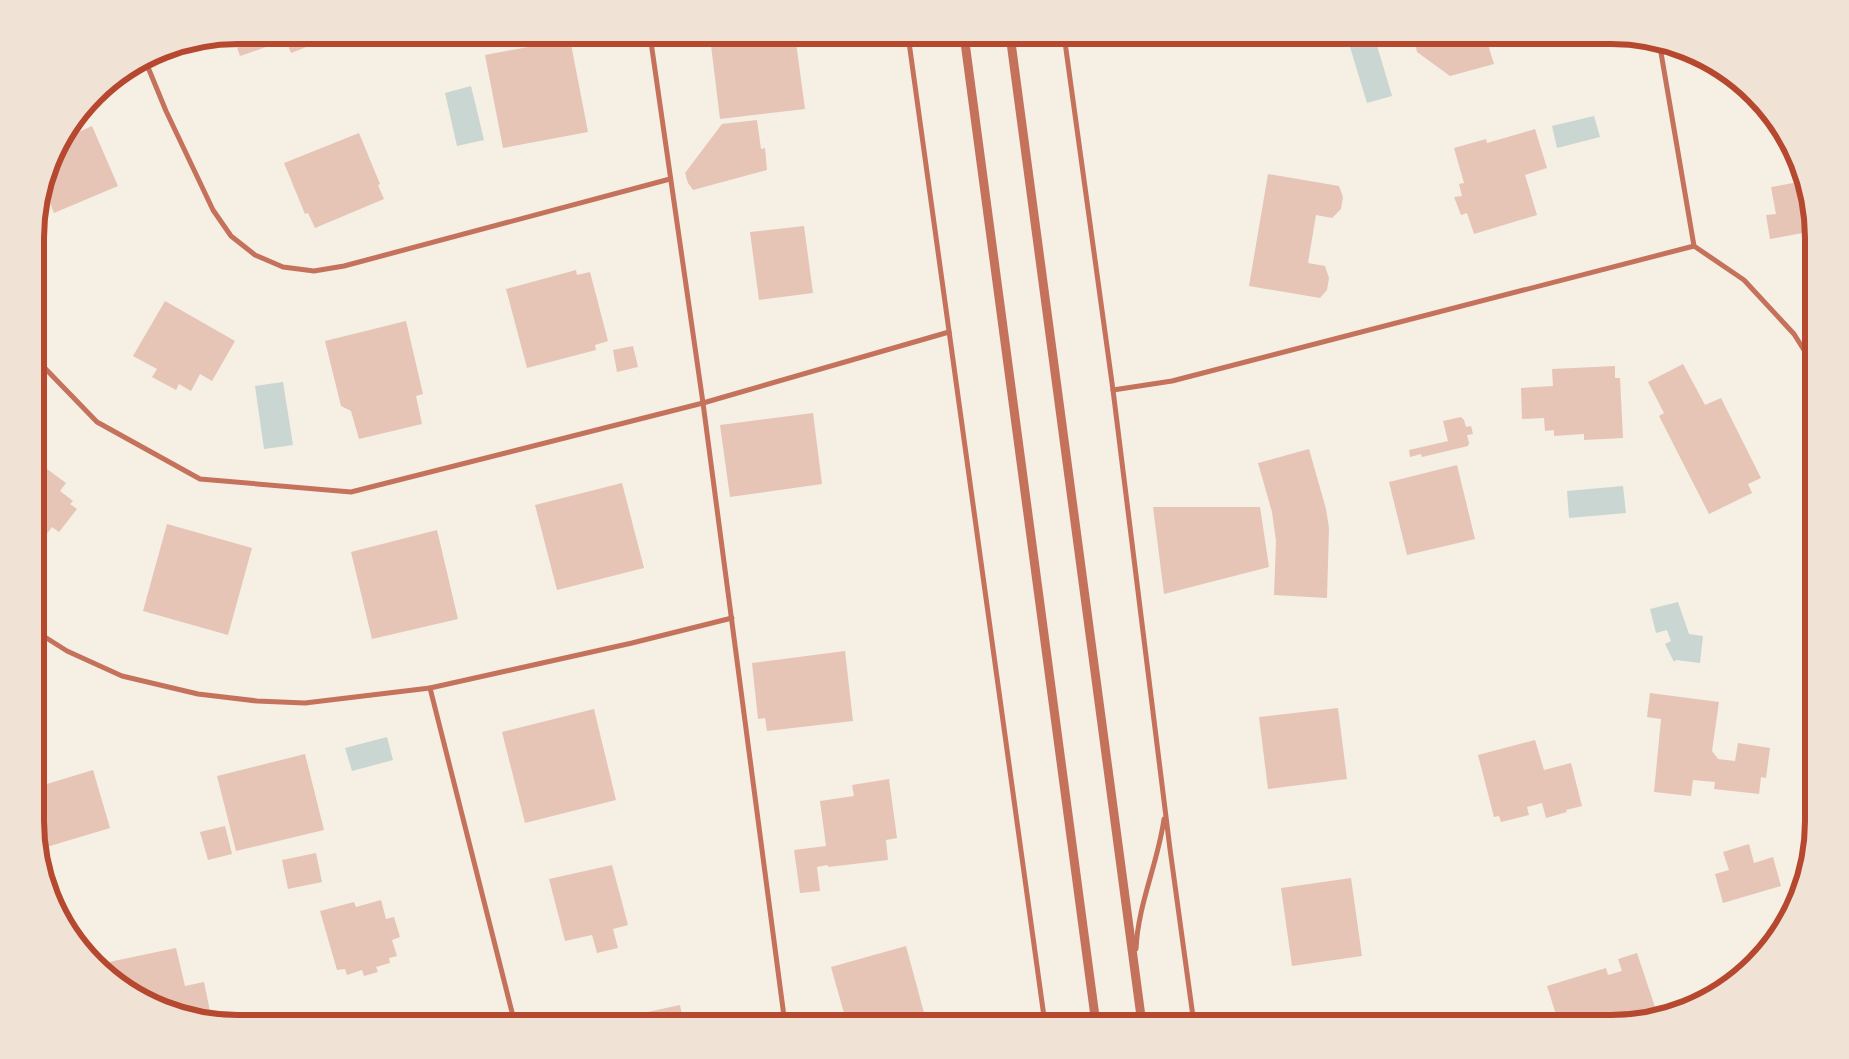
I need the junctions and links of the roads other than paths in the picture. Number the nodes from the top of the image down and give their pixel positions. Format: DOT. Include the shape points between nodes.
graph roads {
  1 [pos="651,44"];
  2 [pos="909,44"];
  3 [pos="965,44"];
  4 [pos="1011,44"];
  5 [pos="1065,44"];
  6 [pos="1661,50"];
  7 [pos="148,66"];
  8 [pos="670,178"];
  9 [pos="1694,246"];
  10 [pos="948,332"];
  11 [pos="1805,352"];
  12 [pos="44,367"];
  13 [pos="1113,390"];
  14 [pos="703,404"];
  15 [pos="732,618"];
  16 [pos="44,636"];
  17 [pos="430,688"];
  18 [pos="1164,802"];
  19 [pos="1134,970"];
  20 [pos="512,1015"];
  21 [pos="785,1015"];
  22 [pos="1044,1015"];
  23 [pos="1095,1015"];
  24 [pos="1141,1015"];
  25 [pos="1193,1015"];
  1 -- 8 [label="street"];
  2 -- 10 [label="street"];
  3 -- 23 [label="street"];
  4 -- 19 [label="street"];
  5 -- 13 [label="street"];
  6 -- 9 [label="street"];
  7 -- 8 [label="street" via="213,210 230,236 255,255 283,268 314,271 344,266"];
  8 -- 14 [label="street"];
  9 -- 11 [label="street" via="1744,280 1794,334"];
  9 -- 13 [label="street" via="1172,381"];
  10 -- 14 [label="street"];
  10 -- 22 [label="street"];
  12 -- 14 [label="street" via="97,422 200,479 350,492"];
  13 -- 18 [label="street"];
  14 -- 15 [label="street"];
  15 -- 17 [label="street" via="623,646"];
  15 -- 21 [label="street"];
  16 -- 17 [label="street" via="67,651 122,676 198,694 305,703"];
  17 -- 20 [label="street"];
  18 -- 19 [label="street" via="1162,835 1140,911"];
  18 -- 25 [label="street"];
  19 -- 24 [label="street"];
}
